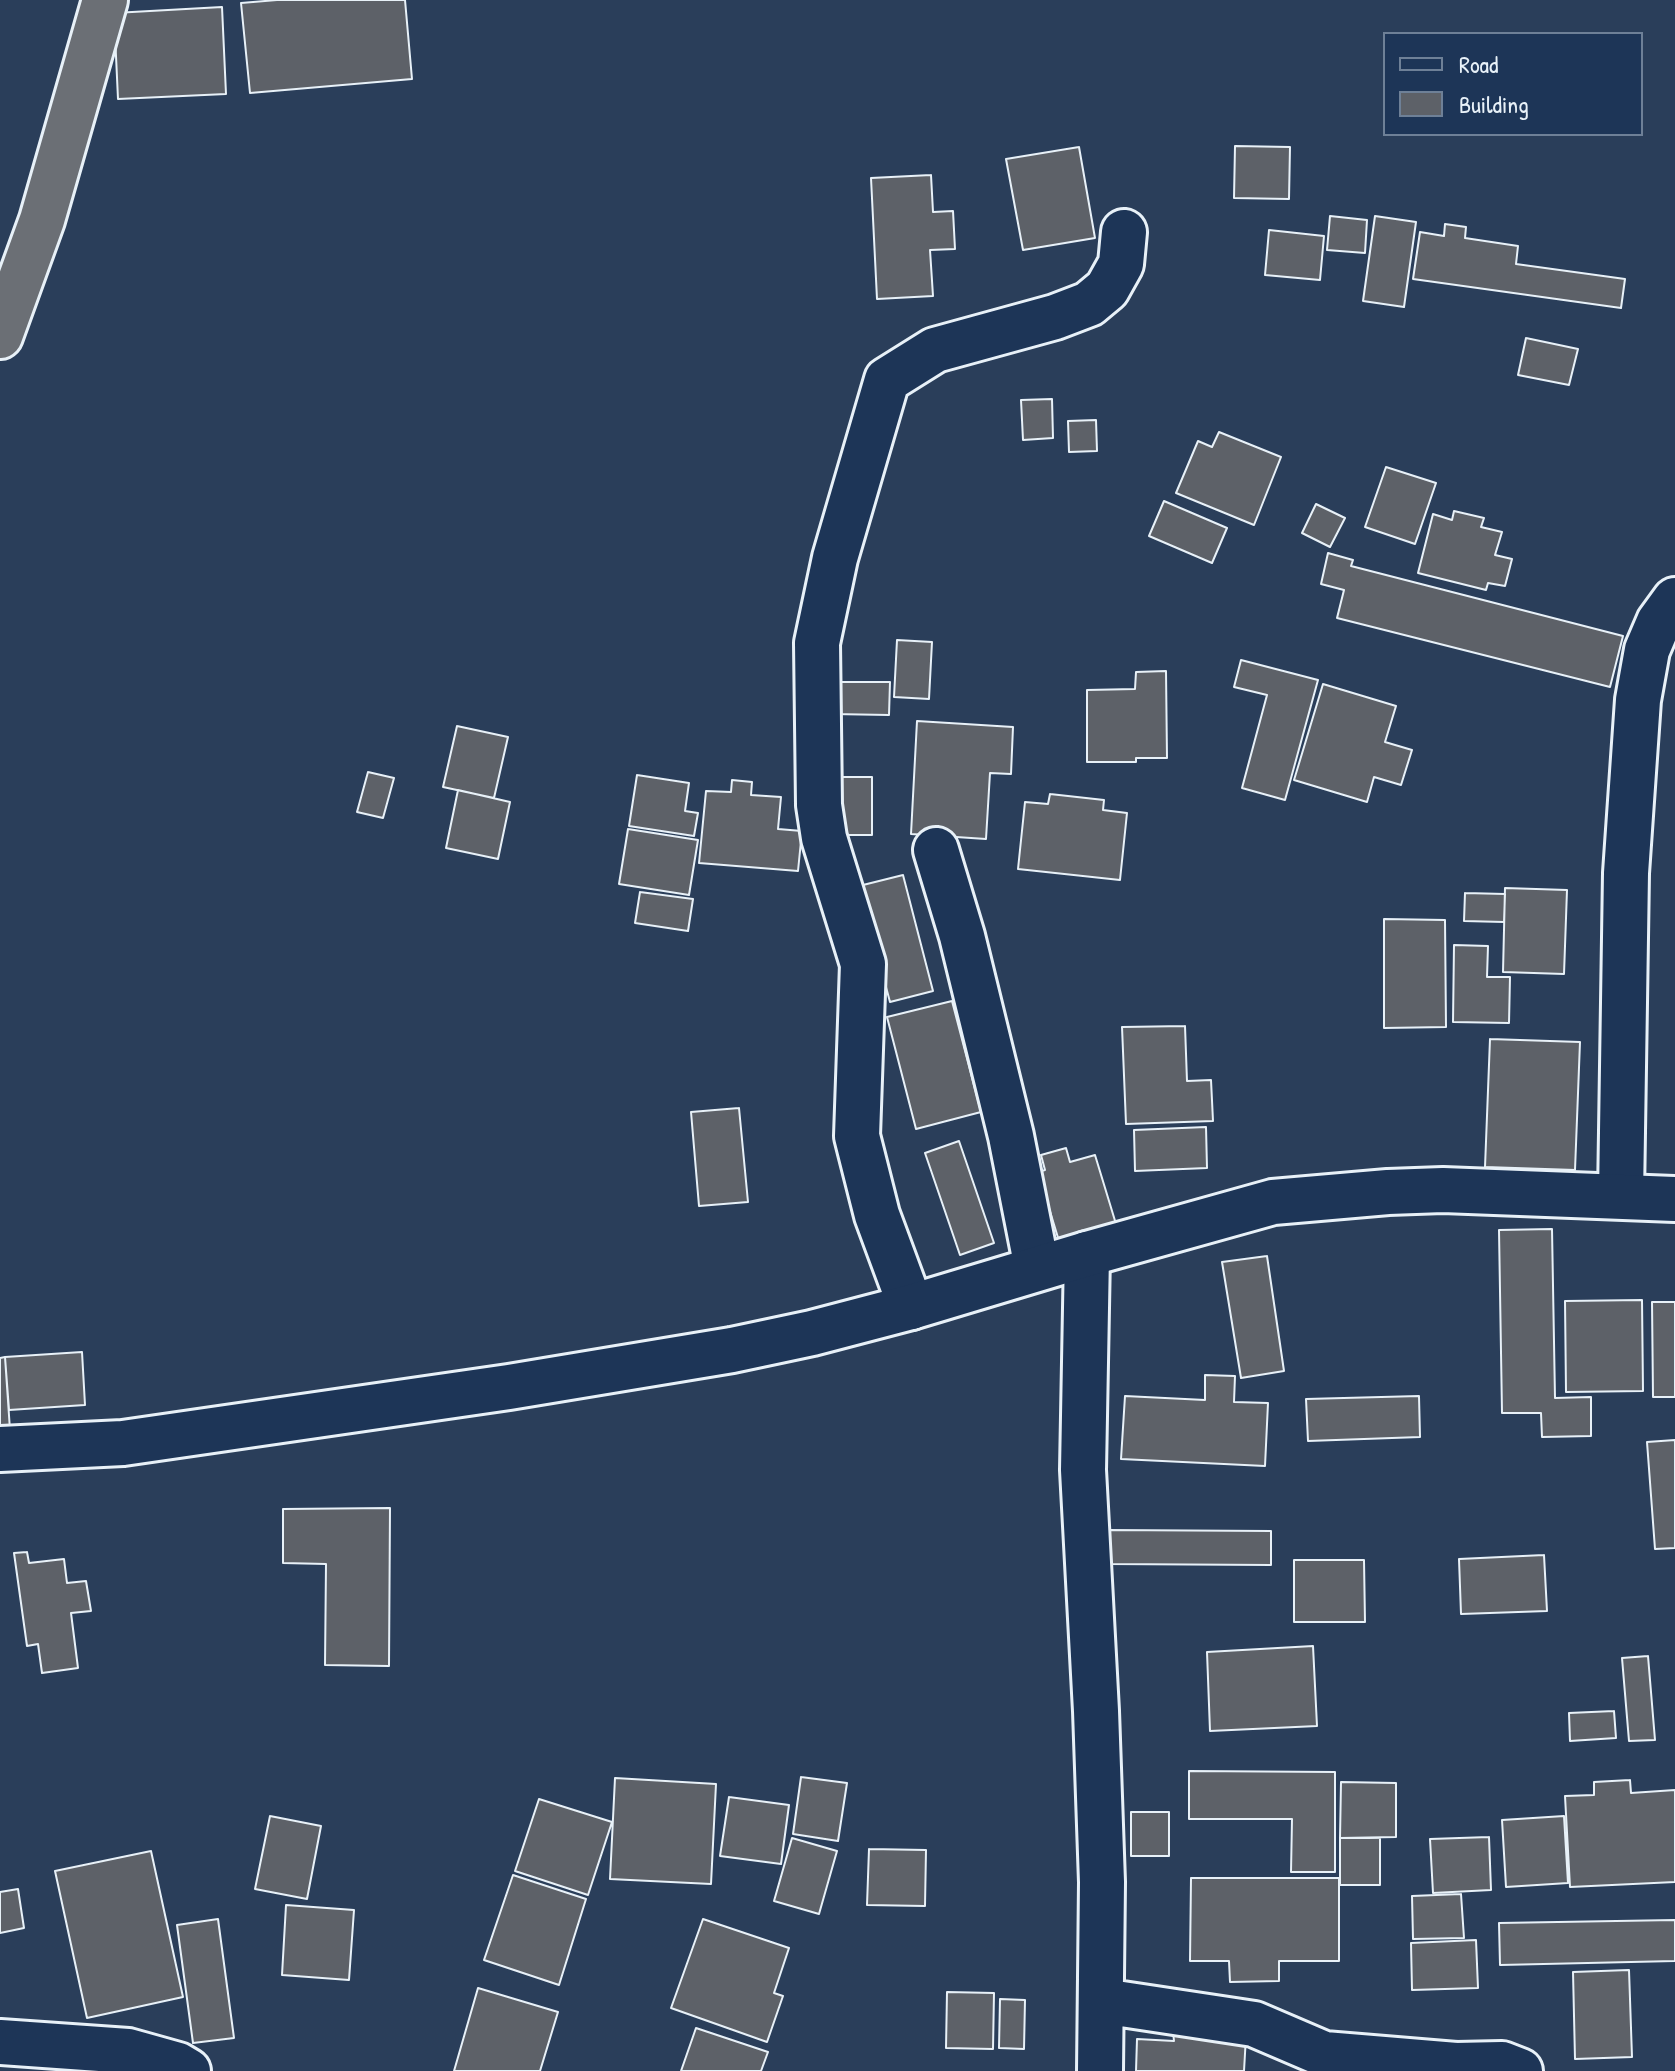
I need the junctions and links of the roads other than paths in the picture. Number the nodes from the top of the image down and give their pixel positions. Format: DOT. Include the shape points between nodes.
graph roads {
  1 [pos="105,0"];
  2 [pos="1124,232"];
  3 [pos="0,336"];
  4 [pos="1675,600"];
  5 [pos="936,850"];
  6 [pos="1621,1196"];
  7 [pos="1675,1199"];
  8 [pos="1087,1254"];
  9 [pos="1037,1268"];
  10 [pos="911,1307"];
  11 [pos="0,1449"];
  12 [pos="1102,2001"];
  13 [pos="0,2042"];
  14 [pos="188,2071"];
  15 [pos="1100,2071"];
  16 [pos="1520,2071"];
  1 -- 3 [label="highway" via="42,220"];
  2 -- 10 [label="street" via="1121,264 1107,289 1089,304 935,350 887,380 835,558 817,643 822,827 863,964 857,1136 877,1215"];
  4 -- 6 [label="street" via="1647,650 1638,700 1626,873"];
  5 -- 9 [label="street" via="1011,1136"];
  6 -- 7 [label="street"];
  6 -- 8 [label="street" via="1443,1190 1273,1202"];
  8 -- 9 [label="street"];
  8 -- 12 [label="street" via="1083,1470 1097,1742"];
  9 -- 10 [label="street"];
  10 -- 11 [label="street" via="732,1350 509,1387 123,1443"];
  12 -- 15 [label="street"];
  12 -- 16 [label="street" via="1254,2024 1324,2054 1502,2064"];
  13 -- 14 [label="street" via="128,2051"];
}
